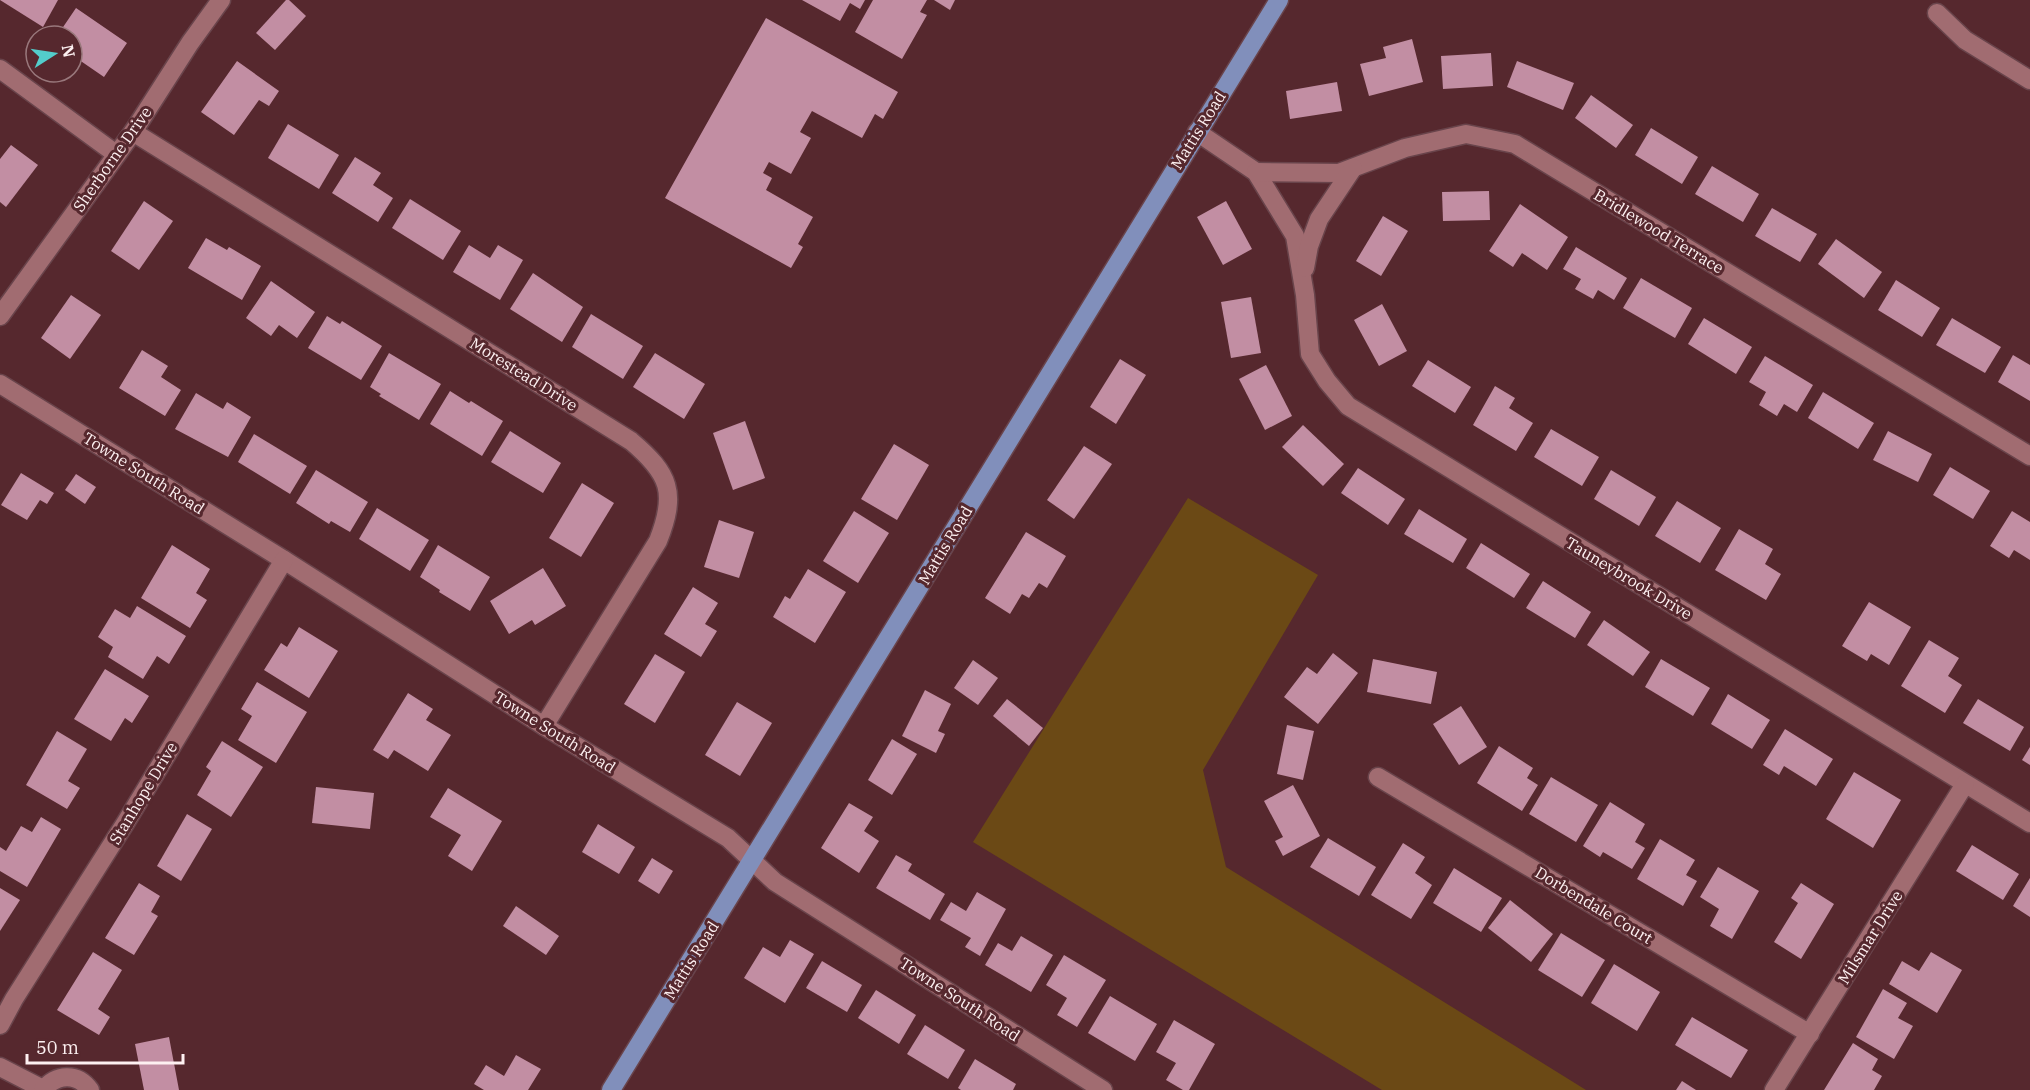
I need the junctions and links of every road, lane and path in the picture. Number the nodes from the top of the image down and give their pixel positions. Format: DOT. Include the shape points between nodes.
graph roads {
  1 [pos="221,0"];
  2 [pos="1279,0"];
  3 [pos="1937,13"];
  4 [pos="0,69"];
  5 [pos="2030,80"];
  6 [pos="133,132"];
  7 [pos="1197,132"];
  8 [pos="116,154"];
  9 [pos="1353,168"];
  10 [pos="1256,172"];
  11 [pos="1303,279"];
  12 [pos="0,316"];
  13 [pos="0,384"];
  14 [pos="2030,456"];
  15 [pos="284,560"];
  16 [pos="544,726"];
  17 [pos="1378,777"];
  18 [pos="1965,784"];
  19 [pos="2030,822"];
  20 [pos="752,860"];
  21 [pos="0,1025"];
  22 [pos="1810,1034"];
  23 [pos="0,1066"];
  24 [pos="43,1090"];
  25 [pos="90,1090"];
  26 [pos="611,1090"];
  27 [pos="1103,1090"];
  28 [pos="1774,1090"];
  1 -- 6 [label="street, Sherborne Drive"];
  2 -- 7 [label="main road, Mattis Road"];
  3 -- 5 [label="street" via="1965,40"];
  4 -- 8 [label="street"];
  6 -- 8 [label="street, Sherborne Drive"];
  6 -- 16 [label="street, Morestead Drive" via="631,441 661,470 669,498 668,516 658,541"];
  7 -- 10 [label="street, Tauneybrook Drive"];
  7 -- 20 [label="main road, Mattis Road"];
  8 -- 12 [label="street, Sherborne Drive"];
  9 -- 10 [label="street, Bridlewood Terrace" via="1339,173"];
  9 -- 11 [label="street, Tauneybrook Drive" via="1319,219"];
  9 -- 14 [label="street, Bridlewood Terrace" via="1405,148 1466,134 1515,144"];
  10 -- 11 [label="street, Tauneybrook Drive" via="1295,236"];
  11 -- 18 [label="street, Tauneybrook Drive" via="1310,354 1348,406"];
  13 -- 15 [label="street, Towne South Road"];
  15 -- 16 [label="street, Towne South Road"];
  15 -- 21 [label="street, Stanhope Drive"];
  16 -- 20 [label="street, Towne South Road" via="728,837"];
  17 -- 22 [label="street, Dorbendale Court"];
  18 -- 19 [label="street, Tauneybrook Drive"];
  18 -- 22 [label="street, Milsmar Drive"];
  20 -- 26 [label="main road, Mattis Road"];
  20 -- 27 [label="street, Towne South Road" via="775,882"];
  22 -- 28 [label="street, Milsmar Drive"];
  23 -- 24 [label="street"];
  24 -- 25 [label="street" via="50,1082 67,1077 77,1078"];
}
